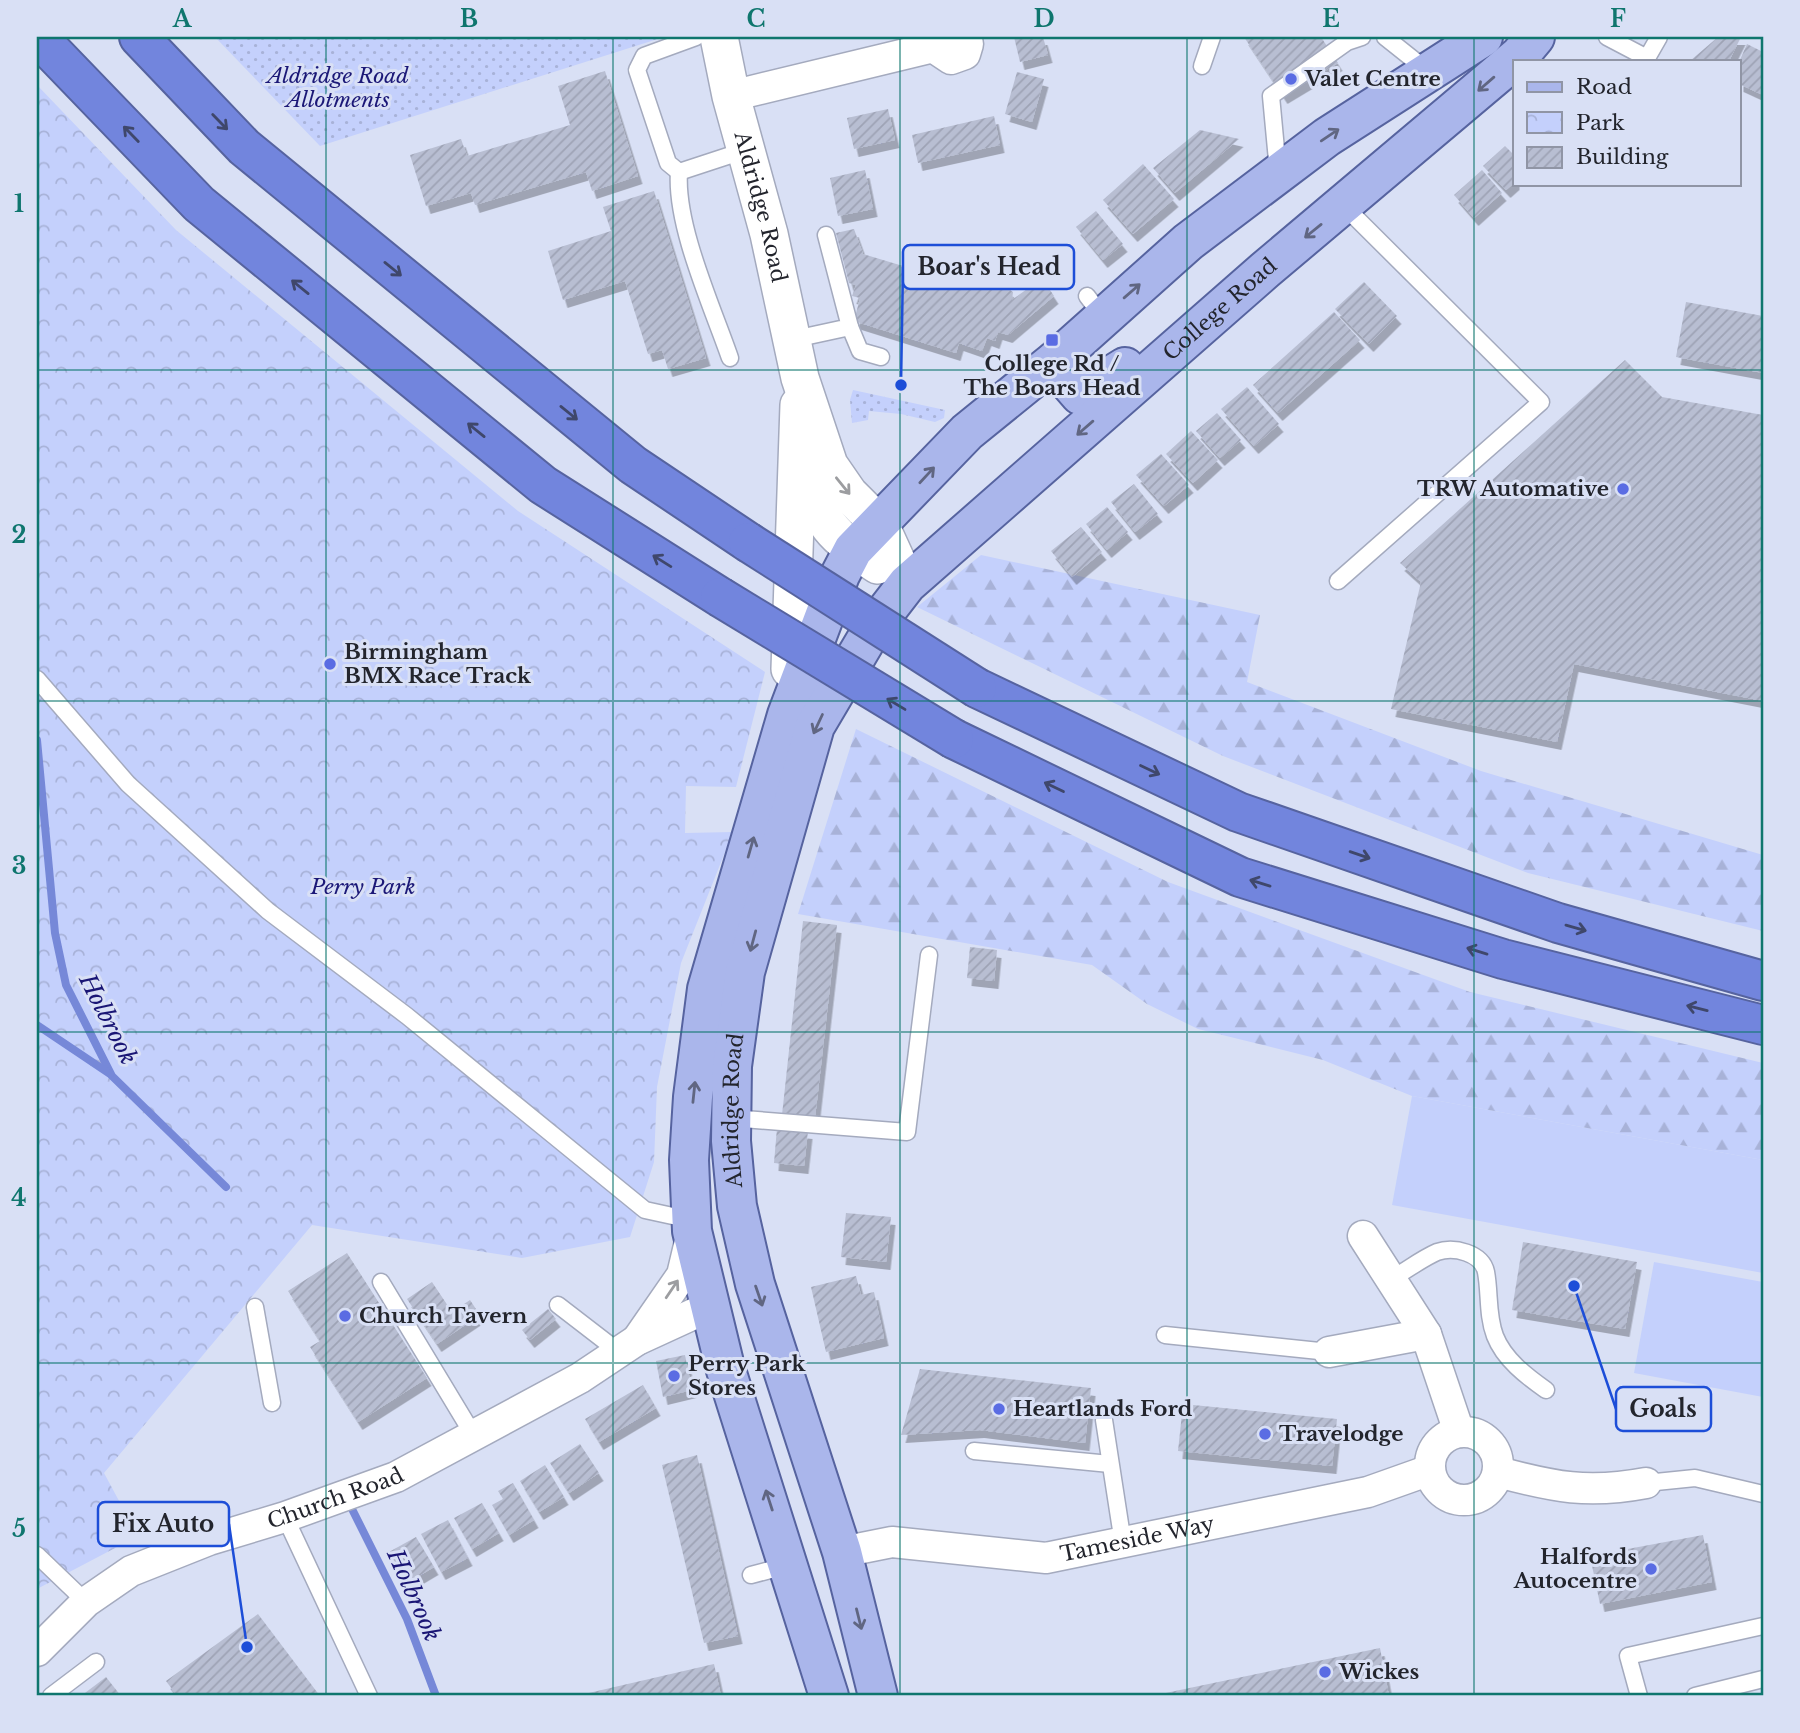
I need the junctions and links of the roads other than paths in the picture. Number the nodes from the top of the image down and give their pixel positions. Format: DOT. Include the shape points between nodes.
graph roads {
  1 [pos="38,37"];
  2 [pos="139,37"];
  3 [pos="696,37"];
  4 [pos="719,37"];
  5 [pos="1212,37"];
  6 [pos="1362,37"];
  7 [pos="1385,37"];
  8 [pos="1483,37"];
  9 [pos="1535,37"];
  10 [pos="1607,37"];
  11 [pos="1659,37"];
  12 [pos="948,40"];
  13 [pos="1514,60"];
  14 [pos="1513,61"];
  15 [pos="1202,66"];
  16 [pos="1429,72"];
  17 [pos="731,96"];
  18 [pos="746,150"];
  19 [pos="679,172"];
  20 [pos="1279,174"];
  21 [pos="1345,206"];
  22 [pos="826,235"];
  23 [pos="1265,270"];
  24 [pos="850,327"];
  25 [pos="790,340"];
  26 [pos="881,357"];
  27 [pos="730,358"];
  28 [pos="1057,359"];
  29 [pos="800,378"];
  30 [pos="798,439"];
  31 [pos="867,537"];
  32 [pos="1338,581"];
  33 [pos="907,584"];
  34 [pos="37,679"];
  35 [pos="788,715"];
  36 [pos="929,955"];
  37 [pos="1763,981"];
  38 [pos="1763,1026"];
  39 [pos="731,1118"];
  40 [pos="737,1206"];
  41 [pos="692,1225"];
  42 [pos="1363,1236"];
  43 [pos="1391,1279"];
  44 [pos="381,1282"];
  45 [pos="558,1305"];
  46 [pos="711,1306"];
  47 [pos="255,1307"];
  48 [pos="1426,1334"];
  49 [pos="1165,1335"];
  50 [pos="628,1346"];
  51 [pos="1329,1352"];
  52 [pos="1546,1390"];
  53 [pos="272,1403"];
  54 [pos="1104,1420"];
  55 [pos="1459,1432"];
  56 [pos="474,1436"];
  57 [pos="974,1451"];
  58 [pos="1111,1464"];
  59 [pos="1430,1470"];
  60 [pos="1498,1472"];
  61 [pos="1646,1483"];
  62 [pos="1763,1494"];
  63 [pos="285,1517"];
  64 [pos="1124,1543"];
  65 [pos="842,1552"];
  66 [pos="37,1555"];
  67 [pos="790,1565"];
  68 [pos="751,1576"];
  69 [pos="86,1602"];
  70 [pos="1763,1626"];
  71 [pos="37,1651"];
  72 [pos="96,1662"];
  73 [pos="1763,1679"];
  74 [pos="51,1696"];
  75 [pos="369,1696"];
  76 [pos="829,1696"];
  77 [pos="878,1696"];
  78 [pos="1639,1696"];
  79 [pos="1695,1696"];
  38 -- 1 [label="highway, one-way, bridge" via="1503,959 1240,877 954,739 543,485 199,204"];
  2 -- 37 [label="highway, one-way, bridge" via="244,147 633,465 977,688 1238,812 1558,923"];
  3 -- 19 [label="lane" via="644,56 637,70 668,163"];
  4 -- 17 [label="street, Aldridge Road"];
  5 -- 15 [label="lane"];
  6 -- 20 [label="lane" via="1347,42 1271,96"];
  7 -- 16 [label="lane"];
  8 -- 16 [label="main road"];
  9 -- 13 [label="main road, College Road, one-way"];
  10 -- 11 [label="lane" via="1647,58"];
  12 -- 17 [label="street"];
  14 -- 21 [label="main road, College Road, one-way"];
  20 -- 16 [label="main road, one-way" via="1327,137"];
  17 -- 18 [label="street, Aldridge Road"];
  18 -- 19 [label="lane"];
  18 -- 25 [label="street, Aldridge Road"];
  19 -- 27 [label="lane" via="685,225"];
  28 -- 20 [label="main road, one-way" via="1095,306"];
  21 -- 23 [label="main road, College Road, one-way"];
  21 -- 32 [label="lane" via="1541,402"];
  22 -- 24 [label="lane"];
  23 -- 28 [label="main road" via="1082,395 1060,372"];
  23 -- 33 [label="main road, College Road, one-way"];
  24 -- 25 [label="lane"];
  24 -- 26 [label="lane" via="860,351"];
  25 -- 29 [label="street, Aldridge Road"];
  31 -- 28 [label="main road, one-way" via="967,432"];
  29 -- 30 [label="street, Aldridge Road"];
  29 -- 31 [label="street, Aldridge Road, one-way" via="829,465 849,494"];
  30 -- 31 [label="street, Aldridge Road" via="823,522"];
  30 -- 35 [label="street, Aldridge Road"];
  31 -- 33 [label="street, Aldridge Road"];
  31 -- 35 [label="main road, Aldridge Road" via="840,575"];
  33 -- 39 [label="main road, Aldridge Road, one-way" via="873,628 815,726 745,972 732,1066"];
  34 -- 41 [label="lane" via="128,784 268,911 407,1016 645,1210"];
  41 -- 35 [label="main road, Aldridge Road, one-way" via="689,1160 693,1097 707,989"];
  36 -- 39 [label="lane" via="907,1132"];
  39 -- 40 [label="main road, Aldridge Road"];
  40 -- 46 [label="main road" via="726,1291"];
  40 -- 65 [label="main road, Aldridge Road, one-way" via="755,1284"];
  41 -- 46 [label="main road, Aldridge Road"];
  50 -- 41 [label="street, Church Road, one-way" via="682,1275"];
  42 -- 43 [label="street"];
  43 -- 48 [label="street"];
  43 -- 52 [label="lane" via="1438,1252 1471,1254 1486,1270 1495,1337 1516,1366"];
  44 -- 56 [label="lane"];
  45 -- 50 [label="lane"];
  46 -- 50 [label="street, Church Road"];
  67 -- 46 [label="main road, Aldridge Road, one-way" via="725,1367"];
  47 -- 53 [label="lane"];
  48 -- 51 [label="street"];
  48 -- 55 [label="street"];
  49 -- 51 [label="lane"];
  50 -- 56 [label="street, Church Road"];
  54 -- 58 [label="lane"];
  55 -- 59 [label="street" via="1436,1445"];
  55 -- 60 [label="street" via="1475,1434 1489,1443"];
  56 -- 63 [label="street, Church Road" via="396,1477"];
  57 -- 58 [label="lane"];
  58 -- 64 [label="lane"];
  59 -- 60 [label="street" via="1437,1488 1453,1499 1472,1499 1489,1490"];
  59 -- 64 [label="street, Tameside Way" via="1368,1492"];
  60 -- 61 [label="street" via="1556,1488 1612,1490"];
  61 -- 62 [label="lane" via="1695,1478"];
  63 -- 69 [label="street, Church Road" via="131,1571"];
  63 -- 75 [label="lane"];
  64 -- 65 [label="street, Tameside Way" via="1046,1558 892,1542"];
  65 -- 67 [label="main road"];
  65 -- 77 [label="main road, Aldridge Road, one-way"];
  66 -- 69 [label="lane"];
  67 -- 68 [label="lane"];
  67 -- 76 [label="main road, Aldridge Road"];
  69 -- 71 [label="street, Church Road"];
  70 -- 78 [label="lane" via="1628,1656"];
  72 -- 74 [label="lane"];
  73 -- 79 [label="lane"];
}
